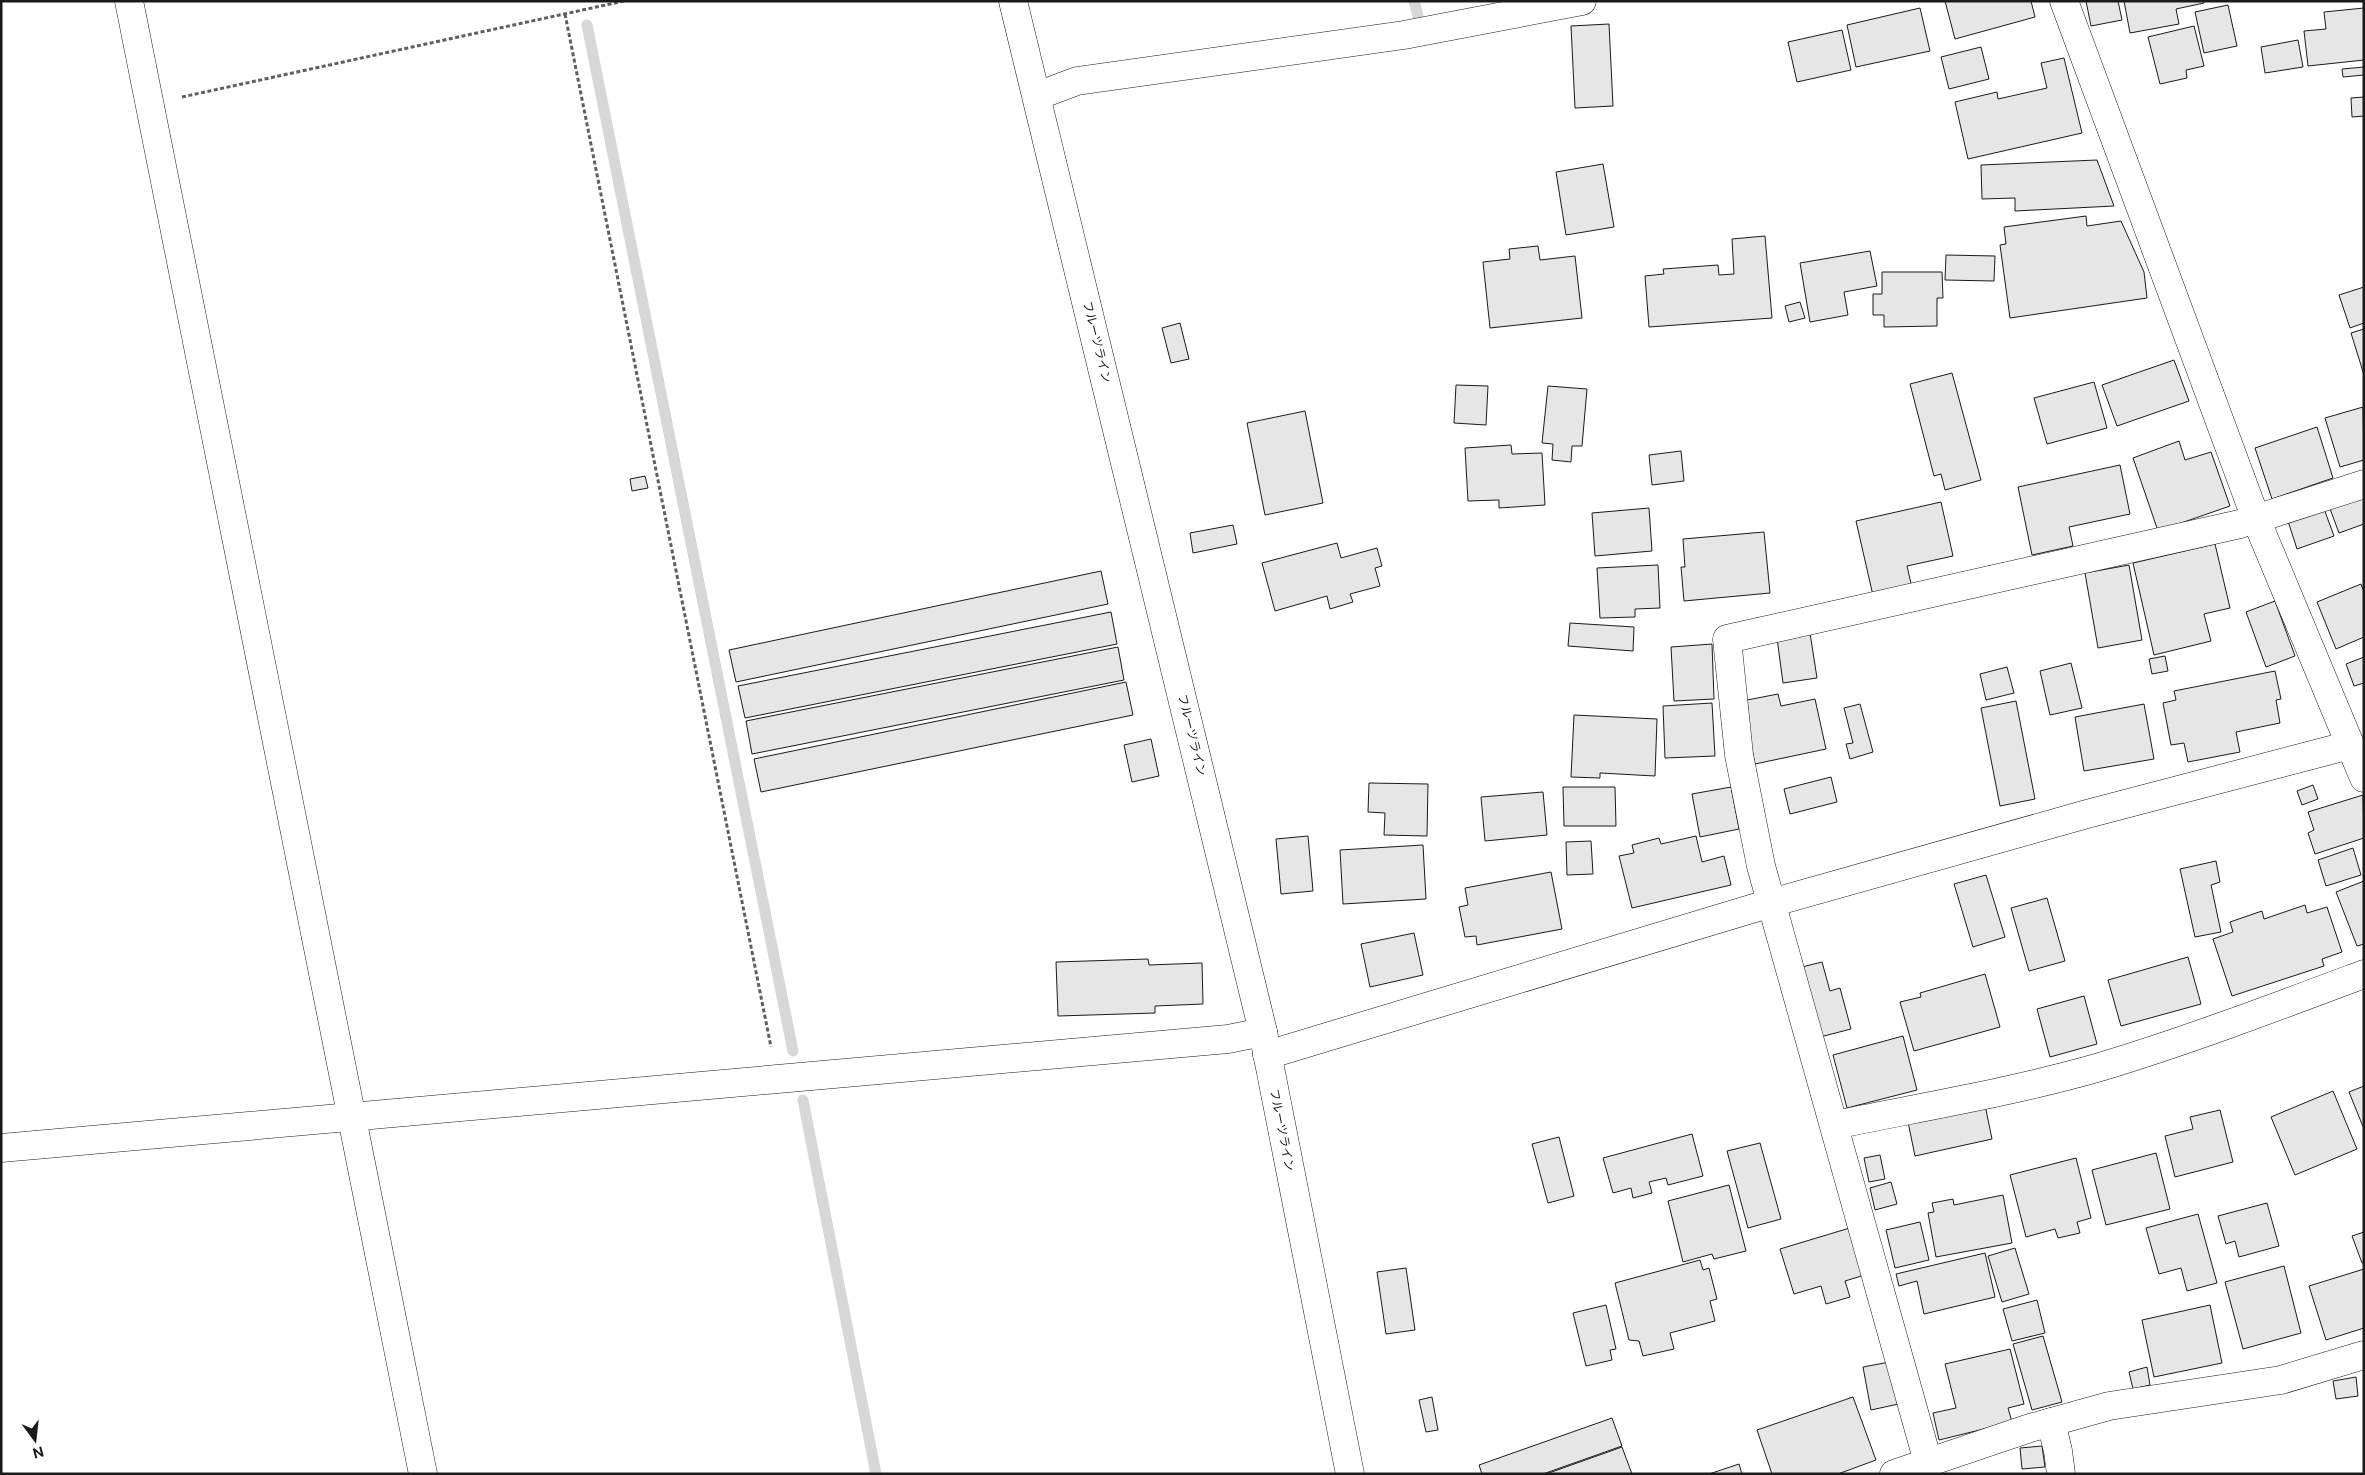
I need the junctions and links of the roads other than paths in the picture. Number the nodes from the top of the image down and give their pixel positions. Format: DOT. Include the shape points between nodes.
graph roads {
  1 [pos="128,1"];
  2 [pos="1014,1"];
  3 [pos="1582,1"];
  4 [pos="2064,1"];
  5 [pos="1037,96"];
  6 [pos="2364,484"];
  7 [pos="2256,519"];
  8 [pos="2350,745"];
  9 [pos="2364,778"];
  10 [pos="1772,903"];
  11 [pos="2364,974"];
  12 [pos="1265,1043"];
  13 [pos="353,1117"];
  14 [pos="1834,1125"];
  15 [pos="1,1148"];
  16 [pos="2364,1355"];
  17 [pos="2051,1422"];
  18 [pos="1928,1462"];
  19 [pos="423,1474"];
  20 [pos="1350,1474"];
  21 [pos="1894,1474"];
  22 [pos="2061,1474"];
  1 -- 13 [label="street"];
  2 -- 5 [label="street, フルーツライン"];
  3 -- 5 [label="street" via="1404,35 1077,81"];
  4 -- 7 [label="street"];
  5 -- 12 [label="street, フルーツライン"];
  6 -- 7 [label="street"];
  7 -- 8 [label="street"];
  7 -- 10 [label="street" via="1727,639 1739,755 1761,866"];
  8 -- 9 [label="street"];
  8 -- 10 [label="street"];
  10 -- 12 [label="street"];
  10 -- 14 [label="street"];
  11 -- 14 [label="street" via="2099,1067 1997,1092"];
  12 -- 13 [label="street" via="1228,1039"];
  12 -- 20 [label="street, フルーツライン"];
  13 -- 15 [label="street"];
  13 -- 19 [label="street"];
  14 -- 18 [label="street"];
  16 -- 17 [label="street" via="2281,1380 2138,1400"];
  17 -- 18 [label="street"];
  17 -- 22 [label="street"];
  18 -- 21 [label="street"];
}
